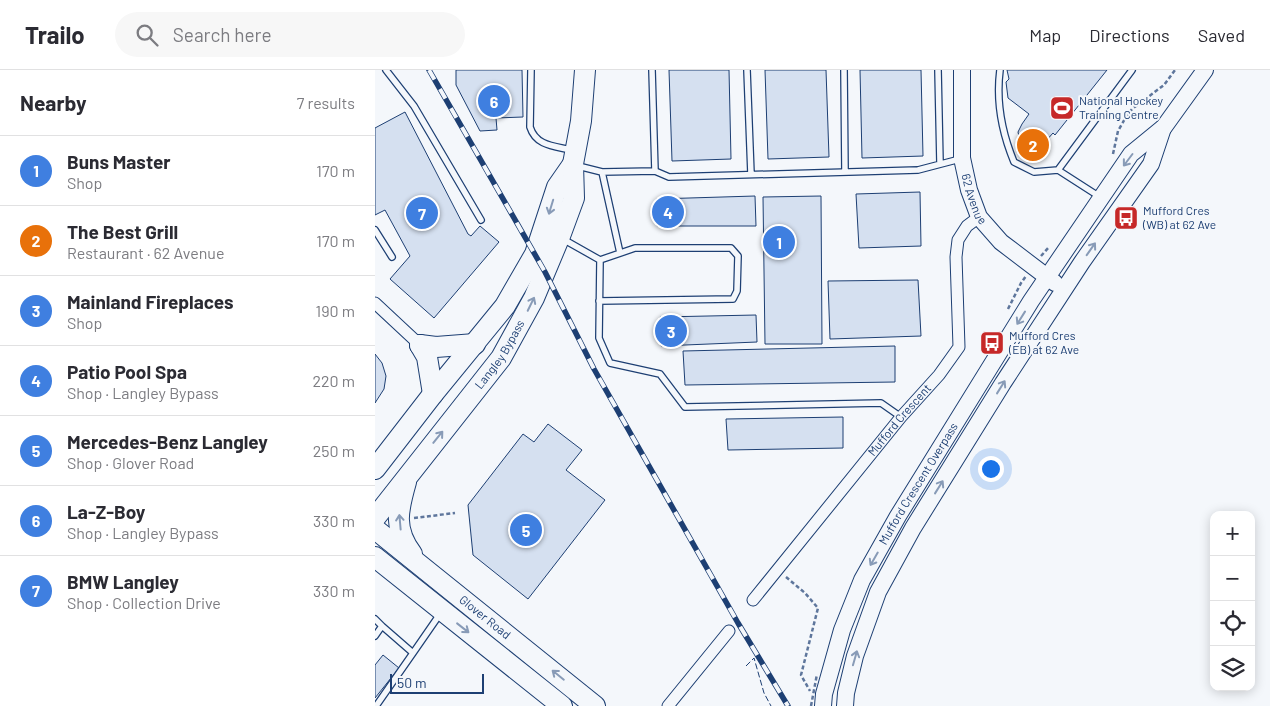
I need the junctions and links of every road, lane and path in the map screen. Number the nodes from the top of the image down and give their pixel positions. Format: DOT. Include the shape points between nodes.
graph roads {
  1 [pos="386,70"];
  2 [pos="531,70"];
  3 [pos="585,70"];
  4 [pos="652,70"];
  5 [pos="747,70"];
  6 [pos="844,70"];
  7 [pos="938,70"];
  8 [pos="962,70"];
  9 [pos="1000,70"];
  10 [pos="1132,70"];
  11 [pos="1175,70"];
  12 [pos="1205,70"];
  13 [pos="1164,127"];
  14 [pos="574,158"];
  15 [pos="962,158"];
  16 [pos="1111,159"];
  17 [pos="940,163"];
  18 [pos="1057,170"];
  19 [pos="655,171"];
  20 [pos="602,172"];
  21 [pos="845,172"];
  22 [pos="751,174"];
  23 [pos="1101,198"];
  24 [pos="979,217"];
  25 [pos="481,220"];
  26 [pos="375,230"];
  27 [pos="559,237"];
  28 [pos="620,253"];
  29 [pos="392,257"];
  30 [pos="600,260"];
  31 [pos="1047,277"];
  32 [pos="1064,290"];
  33 [pos="599,301"];
  34 [pos="375,303"];
  35 [pos="475,344"];
  36 [pos="420,345"];
  37 [pos="433,394"];
  38 [pos="901,416"];
  39 [pos="375,469"];
  40 [pos="408,475"];
  41 [pos="455,513"];
  42 [pos="375,518"];
  43 [pos="410,519"];
  44 [pos="375,529"];
  45 [pos="375,557"];
  46 [pos="420,564"];
  47 [pos="777,570"];
  48 [pos="375,574"];
  49 [pos="403,580"];
  50 [pos="753,600"];
  51 [pos="442,611"];
  52 [pos="375,619"];
  53 [pos="382,626"];
  54 [pos="729,632"];
  55 [pos="375,636"];
  56 [pos="413,653"];
  57 [pos="817,674"];
  58 [pos="376,706"];
  59 [pos="562,706"];
  60 [pos="595,706"];
  61 [pos="668,706"];
  62 [pos="811,706"];
  63 [pos="818,706"];
  64 [pos="823,706"];
  65 [pos="845,706"];
  1 -- 25 [label="lane" via="414,106"];
  2 -- 14 [label="lane" via="530,127 533,135 540,142"];
  3 -- 14 [label="highway, Langley Bypass"];
  4 -- 19 [label="lane"];
  5 -- 22 [label="lane"];
  6 -- 21 [label="lane"];
  7 -- 17 [label="lane"];
  8 -- 15 [label="main road, 62 Avenue"];
  9 -- 18 [label="lane" via="997,89 1003,130 1014,162 1034,172"];
  10 -- 18 [label="lane"];
  11 -- 16 [label="path" via="1164,85 1126,117 1118,131"];
  12 -- 13 [label="main road"];
  13 -- 23 [label="main road, one-way" via="1131,154"];
  32 -- 13 [label="main road, one-way" via="1151,164"];
  14 -- 20 [label="lane"];
  14 -- 27 [label="highway, Langley Bypass" via="574,198"];
  14 -- 35 [label="highway, Langley Bypass, one-way" via="557,187 535,254 505,306"];
  15 -- 17 [label="lane"];
  15 -- 24 [label="main road, 62 Avenue"];
  17 -- 21 [label="lane" via="918,170"];
  18 -- 23 [label="lane"];
  19 -- 20 [label="lane"];
  19 -- 22 [label="lane" via="669,177"];
  20 -- 28 [label="lane"];
  21 -- 22 [label="lane"];
  23 -- 31 [label="main road"];
  24 -- 31 [label="main road, 62 Avenue" via="1001,242"];
  24 -- 38 [label="street, Mufford Crescent" via="967,226 958,240 959,346 939,375"];
  26 -- 29 [label="lane"];
  27 -- 30 [label="lane"];
  40 -- 27 [label="highway, Langley Bypass, one-way" via="501,358 534,298"];
  28 -- 30 [label="lane"];
  28 -- 33 [label="lane" via="635,248 731,248 738,256 737,291 733,299"];
  30 -- 33 [label="lane"];
  31 -- 32 [label="main road, 62 Avenue"];
  31 -- 64 [label="main road, Mufford Crescent Overpass, one-way" via="898,516 862,580 841,630"];
  65 -- 32 [label="main road, Mufford Crescent Overpass, one-way" via="855,656 878,592 913,528"];
  33 -- 38 [label="lane" via="599,338 610,363 660,374 685,407 881,403"];
  34 -- 36 [label="street"];
  35 -- 36 [label="highway"];
  35 -- 37 [label="highway, Langley Bypass"];
  36 -- 37 [label="highway" via="427,357"];
  37 -- 39 [label="highway, Langley Bypass"];
  38 -- 47 [label="street, Mufford Crescent"];
  40 -- 42 [label="highway, Langley Bypass"];
  46 -- 40 [label="highway, one-way" via="406,546 398,520"];
  41 -- 43 [label="path"];
  44 -- 46 [label="highway, Glover Road"];
  45 -- 49 [label="highway, Glover Road"];
  60 -- 46 [label="highway, Glover Road, one-way"];
  47 -- 50 [label="street, Mufford Crescent"];
  47 -- 63 [label="path" via="818,608 801,675"];
  48 -- 49 [label="highway"];
  49 -- 51 [label="highway, Glover Road"];
  51 -- 56 [label="lane"];
  51 -- 59 [label="highway, Glover Road, one-way"];
  52 -- 53 [label="lane"];
  53 -- 55 [label="lane"];
  53 -- 56 [label="lane"];
  54 -- 61 [label="street"];
  56 -- 58 [label="lane"];
  57 -- 62 [label="path, bridge"];
}
